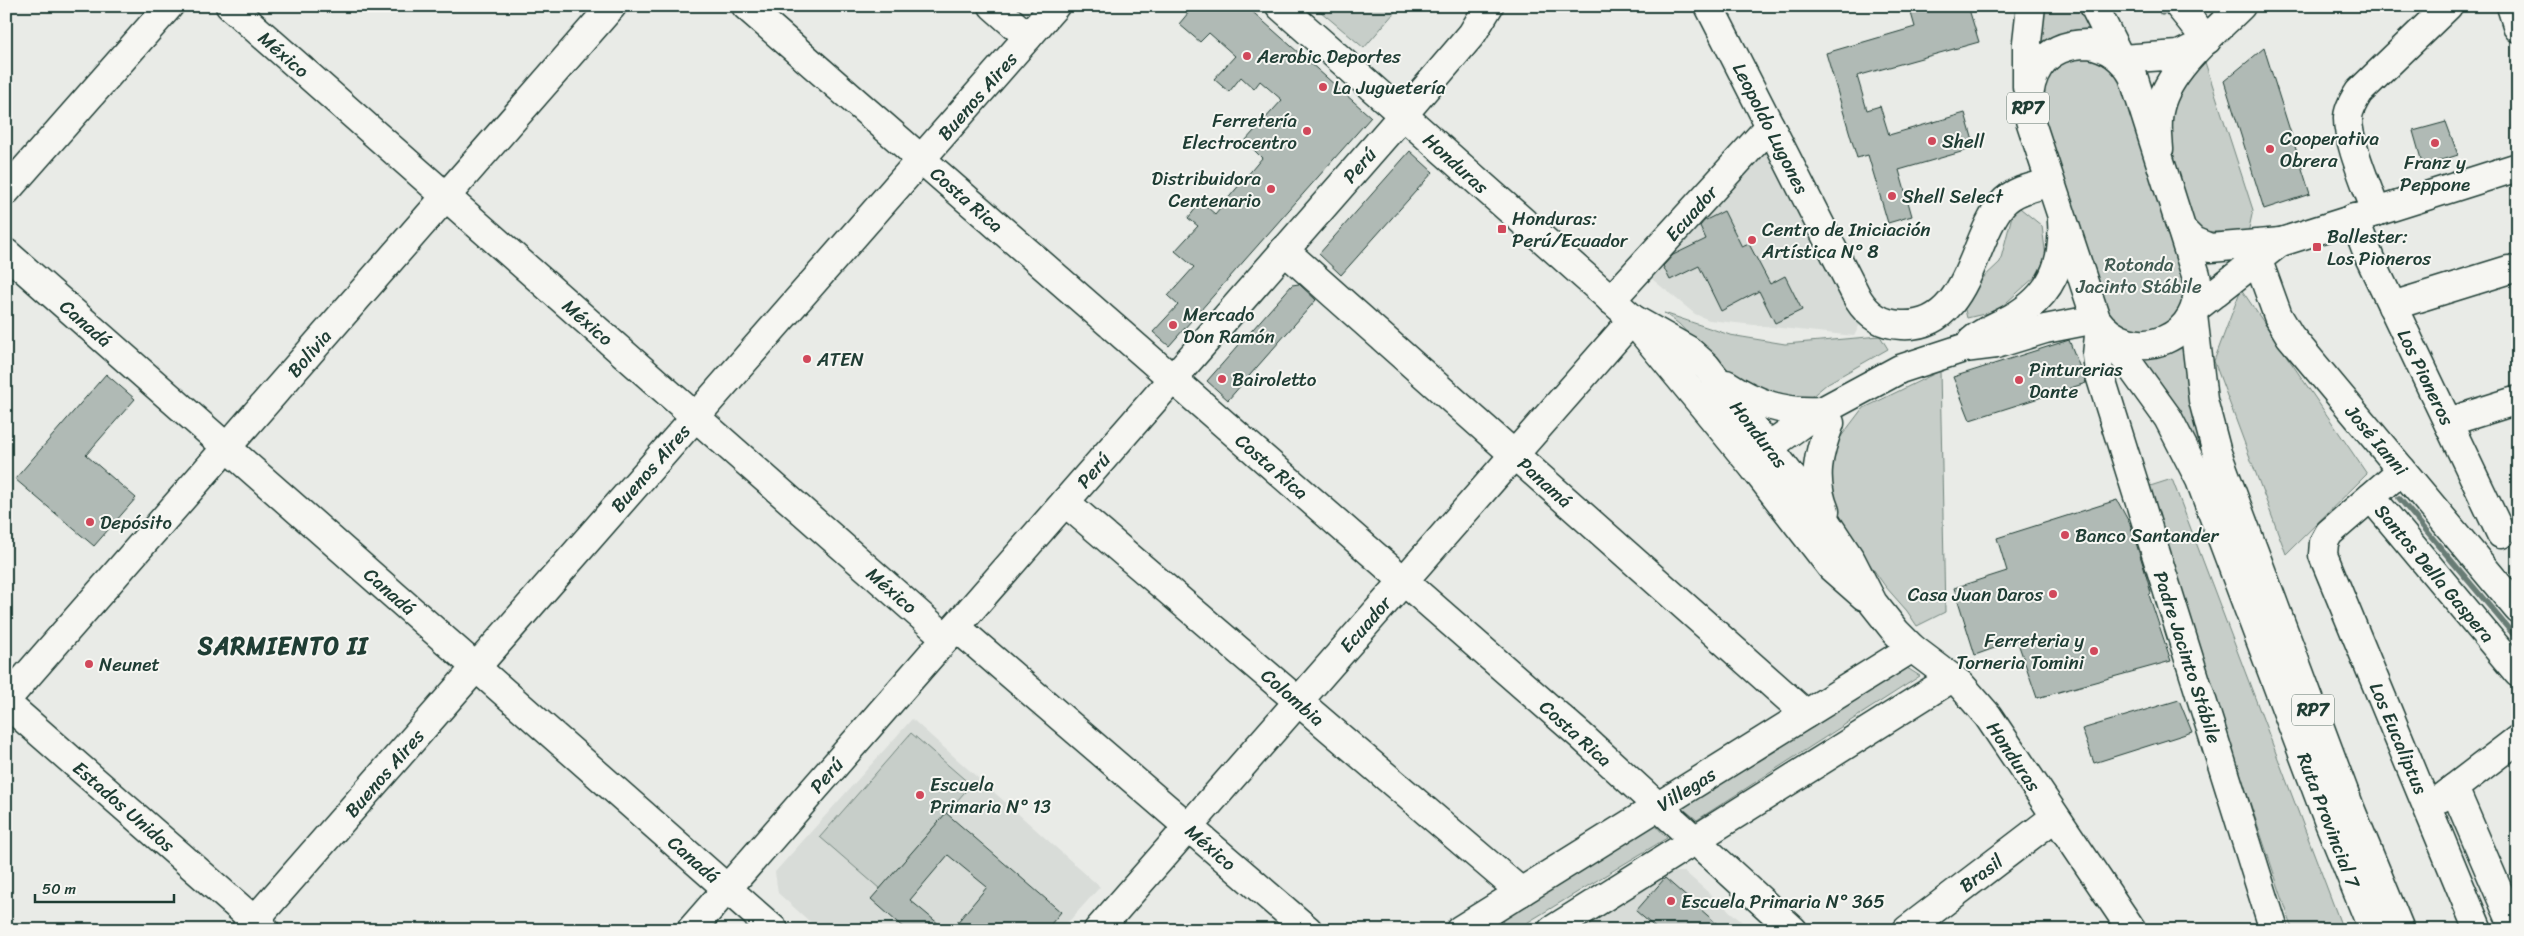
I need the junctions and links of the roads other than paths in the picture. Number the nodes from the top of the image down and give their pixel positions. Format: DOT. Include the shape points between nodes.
graph roads {
  1 [pos="168,6"];
  2 [pos="230,6"];
  3 [pos="612,6"];
  4 [pos="746,6"];
  5 [pos="993,6"];
  6 [pos="1056,6"];
  7 [pos="1280,6"];
  8 [pos="1490,6"];
  9 [pos="1709,6"];
  10 [pos="2031,6"];
  11 [pos="2094,6"];
  12 [pos="2179,6"];
  13 [pos="2241,6"];
  14 [pos="2448,6"];
  15 [pos="2511,6"];
  16 [pos="2518,28"];
  17 [pos="1028,37"];
  18 [pos="2207,40"];
  19 [pos="2120,57"];
  20 [pos="2028,99"];
  21 [pos="1402,115"];
  22 [pos="1770,126"];
  23 [pos="921,159"];
  24 [pos="2160,159"];
  25 [pos="2518,167"];
  26 [pos="2050,183"];
  27 [pos="6,190"];
  28 [pos="446,197"];
  29 [pos="2365,215"];
  30 [pos="2062,221"];
  31 [pos="2182,230"];
  32 [pos="2281,242"];
  33 [pos="1284,250"];
  34 [pos="6,253"];
  35 [pos="2257,258"];
  36 [pos="2508,270"];
  37 [pos="1611,300"];
  38 [pos="2392,306"];
  39 [pos="2195,311"];
  40 [pos="1633,319"];
  41 [pos="2101,326"];
  42 [pos="1964,348"];
  43 [pos="1714,377"];
  44 [pos="1172,379"];
  45 [pos="2518,400"];
  46 [pos="695,417"];
  47 [pos="1825,417"];
  48 [pos="2448,422"];
  49 [pos="227,447"];
  50 [pos="1514,455"];
  51 [pos="1768,459"];
  52 [pos="2402,470"];
  53 [pos="2371,497"];
  54 [pos="1064,502"];
  55 [pos="1832,531"];
  56 [pos="2510,532"];
  57 [pos="2470,552"];
  58 [pos="1404,581"];
  59 [pos="1873,603"];
  60 [pos="2517,608"];
  61 [pos="951,632"];
  62 [pos="1912,648"];
  63 [pos="476,667"];
  64 [pos="2518,673"];
  65 [pos="1952,678"];
  66 [pos="1298,701"];
  67 [pos="6,702"];
  68 [pos="1806,714"];
  69 [pos="2518,739"];
  70 [pos="2454,788"];
  71 [pos="1658,806"];
  72 [pos="2428,809"];
  73 [pos="2055,817"];
  74 [pos="1188,827"];
  75 [pos="1694,841"];
  76 [pos="727,888"];
  77 [pos="1521,892"];
  78 [pos="255,926"];
  79 [pos="691,930"];
  80 [pos="774,930"];
  81 [pos="1098,930"];
  82 [pos="1308,930"];
  83 [pos="1460,930"];
  84 [pos="1552,930"];
  85 [pos="1793,930"];
  86 [pos="1907,930"];
  87 [pos="2132,930"];
  88 [pos="2274,930"];
  89 [pos="2373,930"];
  90 [pos="2400,930"];
  91 [pos="2478,930"];
  92 [pos="2515,930"];
  1 -- 27 [label="main road"];
  2 -- 28 [label="main road, México"];
  3 -- 28 [label="main road, Bolivia"];
  4 -- 23 [label="main road, Costa Rica"];
  5 -- 17 [label="main road"];
  6 -- 17 [label="main road, Buenos Aires"];
  7 -- 21 [label="main road, Honduras"];
  8 -- 21 [label="main road, Perú" via="1472,34"];
  9 -- 22 [label="main road, Leopoldo Lugones"];
  10 -- 20 [label="main road, RP7" via="2027,42"];
  11 -- 19 [label="main road, RP7"];
  12 -- 18 [label="main road"];
  13 -- 18 [label="main road"];
  14 -- 29 [label="main road, Los Pioneros" via="2359,92 2350,108 2348,118"];
  15 -- 16 [label="main road"];
  17 -- 23 [label="main road, Buenos Aires"];
  18 -- 19 [label="main road" via="2178,55"];
  18 -- 24 [label="main road" via="2174,77 2162,97 2158,122"];
  19 -- 20 [label="main road, RP7" via="2088,44 2071,45 2055,51 2037,68 2030,83"];
  19 -- 24 [label="main road, RP7" via="2133,76"];
  20 -- 26 [label="main road, RP7" via="2031,126"];
  21 -- 33 [label="main road, Perú"];
  21 -- 37 [label="main road, Honduras"];
  22 -- 26 [label="main road, Leopoldo Lugones" via="1858,298 1872,316 1884,323 1917,324 1943,309 1964,284 1993,217 2004,202 2018,192"];
  22 -- 37 [label="main road, Ecuador"];
  23 -- 44 [label="main road, Costa Rica"];
  23 -- 46 [label="main road, Buenos Aires"];
  24 -- 31 [label="main road, RP7"];
  25 -- 29 [label="main road"];
  26 -- 30 [label="main road, RP7"];
  28 -- 46 [label="main road, México"];
  28 -- 49 [label="main road, Bolivia"];
  29 -- 32 [label="main road"];
  29 -- 38 [label="main road, Los Pioneros" via="2366,251"];
  30 -- 41 [label="main road, RP7"];
  30 -- 42 [label="main road" via="2063,250 2049,285 2023,310 1982,332"];
  31 -- 32 [label="main road" via="2193,241 2210,248"];
  31 -- 39 [label="main road, RP7" via="2198,282"];
  32 -- 35 [label="main road"];
  33 -- 44 [label="main road, Perú"];
  33 -- 50 [label="main road, Panamá"];
  34 -- 49 [label="main road, Canadá"];
  35 -- 39 [label="main road"];
  35 -- 52 [label="main road, José Ianni" via="2284,326"];
  36 -- 38 [label="main road"];
  37 -- 40 [label="main road, Honduras"];
  38 -- 48 [label="main road, Los Pioneros"];
  39 -- 41 [label="main road" via="2176,333 2155,341 2130,343"];
  39 -- 90 [label="main road, Ruta Provincial 7 / RP7" via="2203,400 2217,453 2350,808"];
  40 -- 43 [label="main road, Honduras" via="1688,350"];
  40 -- 50 [label="main road, Ecuador"];
  40 -- 51 [label="main road, Honduras" via="1651,345"];
  41 -- 42 [label="main road" via="2045,329 1996,344"];
  41 -- 88 [label="main road, Padre Jacinto Stábile" via="2098,372"];
  41 -- 89 [label="main road, Ruta Provincial 7 / RP7" via="2168,418 2200,480 2321,803"];
  42 -- 47 [label="main road" via="1900,369 1851,396"];
  43 -- 47 [label="main road" via="1768,407"];
  43 -- 51 [label="main road, Honduras"];
  44 -- 54 [label="main road, Perú"];
  44 -- 58 [label="main road, Costa Rica"];
  45 -- 48 [label="main road"];
  46 -- 61 [label="main road, México"];
  46 -- 63 [label="main road, Buenos Aires"];
  47 -- 51 [label="main road"];
  47 -- 55 [label="main road" via="1816,473 1819,496"];
  48 -- 56 [label="main road, Los Pioneros"];
  49 -- 63 [label="main road, Canadá"];
  49 -- 67 [label="main road, Bolivia"];
  50 -- 58 [label="main road, Ecuador"];
  50 -- 68 [label="main road, Panamá"];
  51 -- 55 [label="main road, Honduras"];
  51 -- 59 [label="main road, Honduras" via="1831,567"];
  52 -- 53 [label="main road"];
  52 -- 57 [label="main road, José Ianni"];
  53 -- 64 [label="main road, Santos Della Gaspera"];
  53 -- 72 [label="main road, Los Eucaliptus" via="2329,533 2323,546 2325,560"];
  54 -- 61 [label="main road, Perú"];
  54 -- 66 [label="main road, Colombia"];
  55 -- 59 [label="main road, Honduras"];
  56 -- 57 [label="main road"];
  57 -- 60 [label="main road, José Ianni"];
  58 -- 66 [label="main road, Ecuador"];
  58 -- 71 [label="main road, Costa Rica"];
  59 -- 62 [label="main road, Honduras"];
  61 -- 74 [label="main road, México"];
  61 -- 76 [label="main road, Perú"];
  62 -- 65 [label="main road, Honduras"];
  62 -- 68 [label="main road, Villegas"];
  63 -- 76 [label="main road, Canadá"];
  63 -- 78 [label="main road, Buenos Aires"];
  65 -- 73 [label="main road, Honduras" via="1988,716"];
  65 -- 75 [label="main road"];
  66 -- 74 [label="main road, Ecuador"];
  66 -- 77 [label="main road, Colombia"];
  67 -- 78 [label="main road, Estados Unidos"];
  68 -- 71 [label="main road, Villegas"];
  69 -- 70 [label="main road"];
  70 -- 72 [label="main road"];
  70 -- 92 [label="main road, Los Eucaliptus"];
  71 -- 75 [label="main road, Costa Rica"];
  71 -- 77 [label="main road, Villegas"];
  72 -- 91 [label="main road, Los Eucaliptus"];
  73 -- 86 [label="main road, Brasil"];
  73 -- 87 [label="main road, Honduras"];
  74 -- 81 [label="main road, Ecuador"];
  74 -- 82 [label="main road, México"];
  75 -- 84 [label="main road"];
  75 -- 85 [label="main road, Costa Rica"];
  76 -- 79 [label="main road, Perú"];
  76 -- 80 [label="main road, Canadá"];
  77 -- 83 [label="main road, Villegas"];
}
